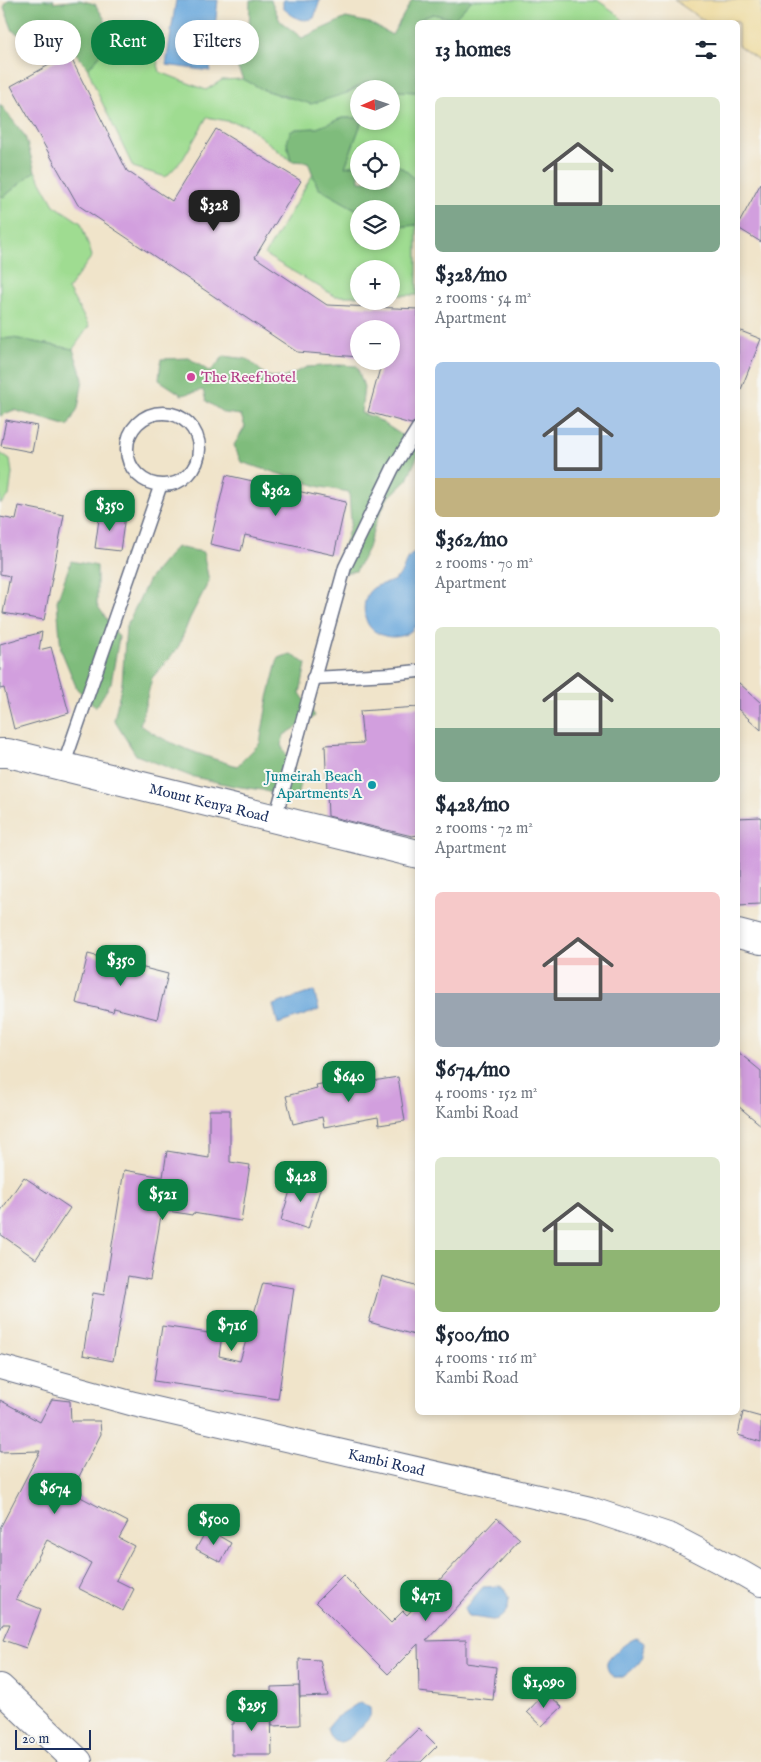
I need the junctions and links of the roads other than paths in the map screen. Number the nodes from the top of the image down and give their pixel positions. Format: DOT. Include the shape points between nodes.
graph roads {
  1 [pos="415,433"];
  2 [pos="160,486"];
  3 [pos="415,671"];
  4 [pos="314,678"];
  5 [pos="0,753"];
  6 [pos="63,767"];
  7 [pos="275,819"];
  8 [pos="415,853"];
  9 [pos="740,935"];
  10 [pos="761,940"];
  11 [pos="0,1367"];
  12 [pos="761,1584"];
  13 [pos="0,1688"];
  14 [pos="76,1761"];
  1 -- 4 [label="lane" via="393,468 345,567"];
  2 -- 2 [label="lane" via="140,479 128,462 128,441 138,422 156,413 177,415 194,428 200,448 195,468 185,478"];
  2 -- 6 [label="lane"];
  3 -- 4 [label="lane"];
  4 -- 7 [label="lane"];
  5 -- 6 [label="main road, Mount Kenya Road"];
  6 -- 7 [label="main road, Mount Kenya Road"];
  7 -- 8 [label="main road, Mount Kenya Road"];
  9 -- 10 [label="main road"];
  11 -- 12 [label="street, Kambi Road" via="134,1404 590,1509 671,1536"];
  13 -- 14 [label="main road"];
}
